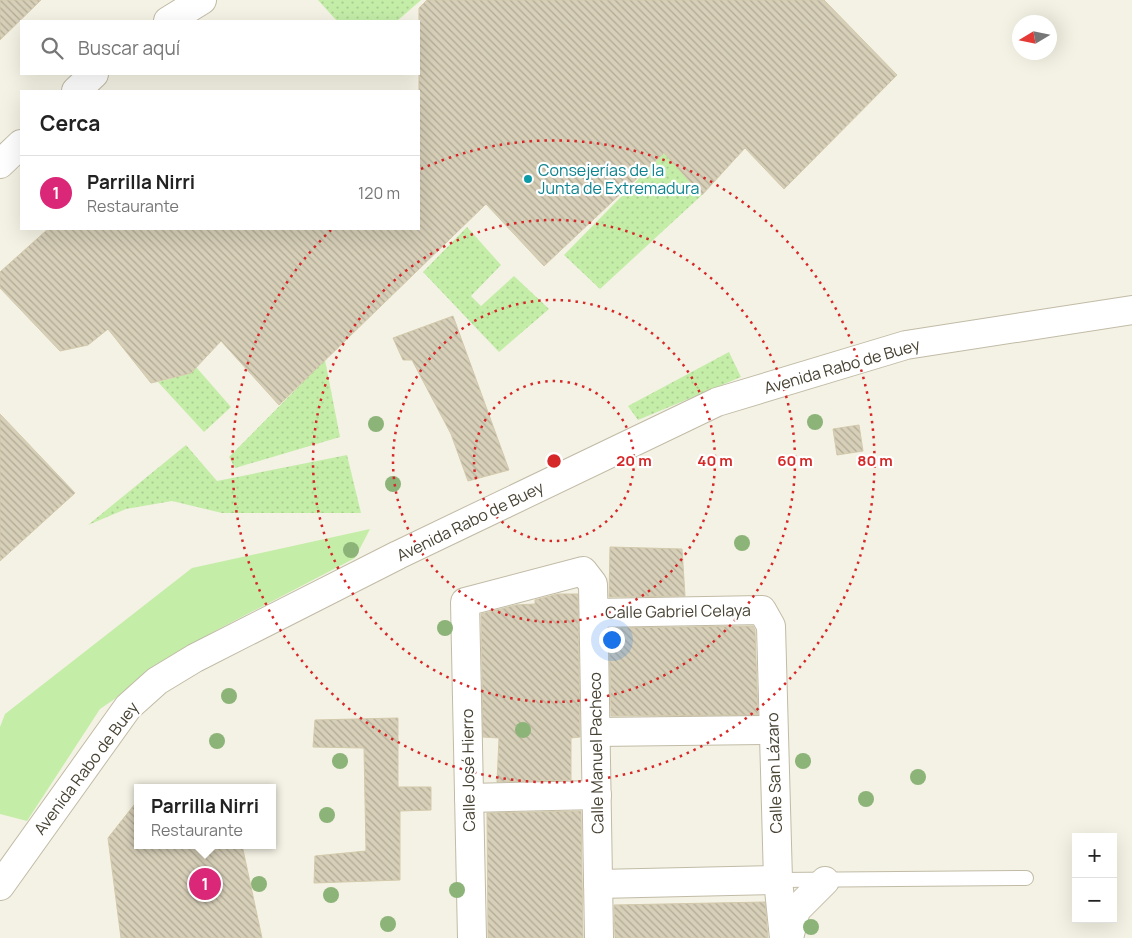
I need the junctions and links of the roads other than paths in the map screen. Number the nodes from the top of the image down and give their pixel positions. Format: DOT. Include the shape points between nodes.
graph roads {
  1 [pos="202,0"];
  2 [pos="170,20"];
  3 [pos="93,75"];
  4 [pos="77,90"];
  5 [pos="20,145"];
  6 [pos="0,164"];
  7 [pos="1132,310"];
  8 [pos="584,571"];
  9 [pos="762,610"];
  10 [pos="594,612"];
  11 [pos="772,730"];
  12 [pos="596,732"];
  13 [pos="597,795"];
  14 [pos="469,798"];
  15 [pos="1026,878"];
  16 [pos="778,880"];
  17 [pos="825,881"];
  18 [pos="598,884"];
  19 [pos="0,886"];
  20 [pos="472,938"];
  21 [pos="599,938"];
  22 [pos="784,938"];
  23 [pos="789,938"];
  1 -- 2 [label="street"];
  3 -- 4 [label="street"];
  5 -- 6 [label="street"];
  7 -- 19 [label="street, Avenida Rabo de Buey" via="906,345 717,402 398,555 195,658 157,681 128,707"];
  8 -- 10 [label="street, Calle Manuel Pacheco" via="593,584"];
  8 -- 14 [label="street, Calle José Hierro" via="465,602"];
  9 -- 10 [label="street, Calle Gabriel Celaya"];
  9 -- 11 [label="street, Calle San Lázaro" via="770,626"];
  10 -- 12 [label="street, Calle Manuel Pacheco"];
  11 -- 12 [label="street"];
  11 -- 16 [label="street, Calle San Lázaro"];
  12 -- 13 [label="street, Calle Manuel Pacheco"];
  13 -- 14 [label="street"];
  13 -- 18 [label="street, Calle Manuel Pacheco"];
  14 -- 20 [label="street, Calle José Hierro"];
  15 -- 17 [label="lane"];
  16 -- 17 [label="lane"];
  16 -- 18 [label="street"];
  16 -- 22 [label="street, Calle San Lázaro"];
  17 -- 23 [label="street" via="796,910"];
  18 -- 21 [label="street, Calle Manuel Pacheco"];
}
